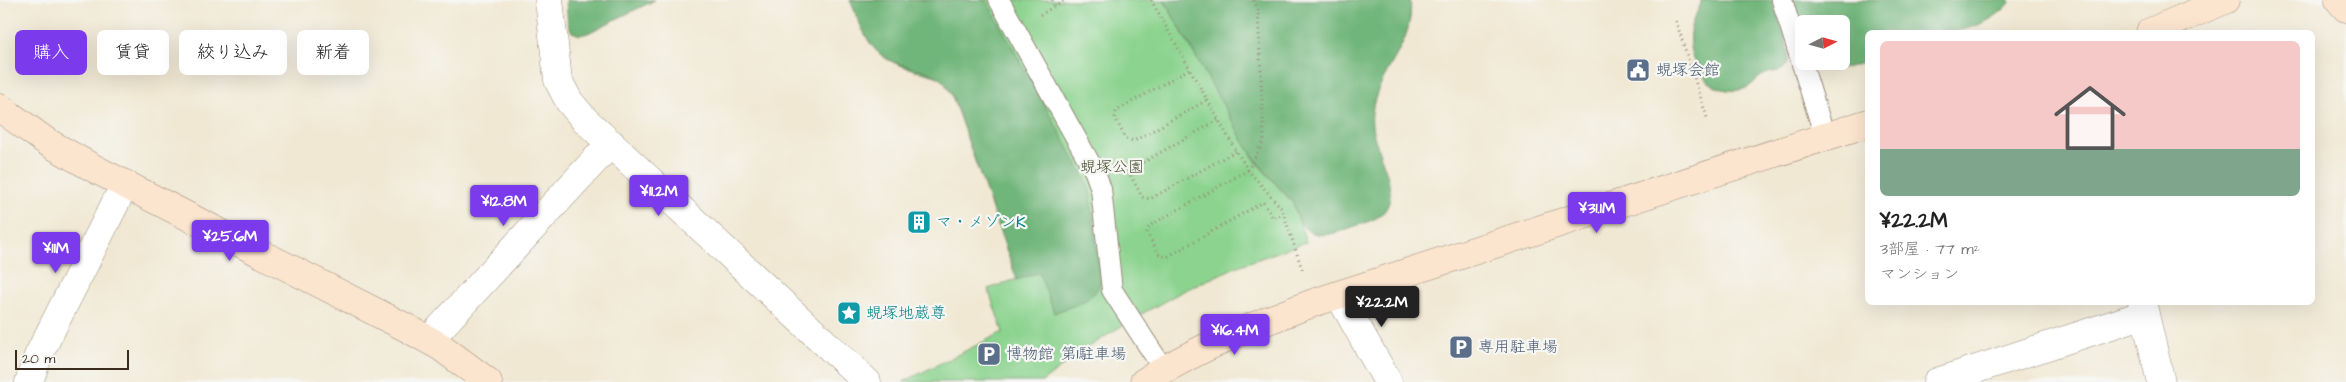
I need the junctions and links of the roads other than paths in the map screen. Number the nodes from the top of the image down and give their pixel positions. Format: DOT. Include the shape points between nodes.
graph roads {
  1 [pos="549,0"];
  2 [pos="999,0"];
  3 [pos="1782,0"];
  4 [pos="2225,0"];
  5 [pos="2339,0"];
  6 [pos="2346,8"];
  7 [pos="2155,30"];
  8 [pos="0,108"];
  9 [pos="1865,124"];
  10 [pos="1825,137"];
  11 [pos="610,143"];
  12 [pos="125,184"];
  13 [pos="1339,295"];
  14 [pos="2144,308"];
  15 [pos="429,340"];
  16 [pos="1154,376"];
  17 [pos="29,382"];
  18 [pos="488,382"];
  19 [pos="867,382"];
  20 [pos="1388,382"];
  21 [pos="1937,382"];
  22 [pos="2161,382"];
  1 -- 11 [label="street" via="558,80 569,101"];
  2 -- 16 [label="lane" via="1095,172 1102,199 1112,290"];
  3 -- 10 [label="lane"];
  4 -- 7 [label="street"];
  5 -- 6 [label="street"];
  8 -- 12 [label="street" via="47,142"];
  9 -- 10 [label="street"];
  10 -- 13 [label="street"];
  11 -- 15 [label="street"];
  11 -- 19 [label="street"];
  12 -- 15 [label="street"];
  12 -- 17 [label="street" via="38,356"];
  13 -- 16 [label="street" via="1210,344"];
  13 -- 20 [label="street"];
  14 -- 21 [label="street"];
  14 -- 22 [label="street"];
  15 -- 18 [label="street"];
}
